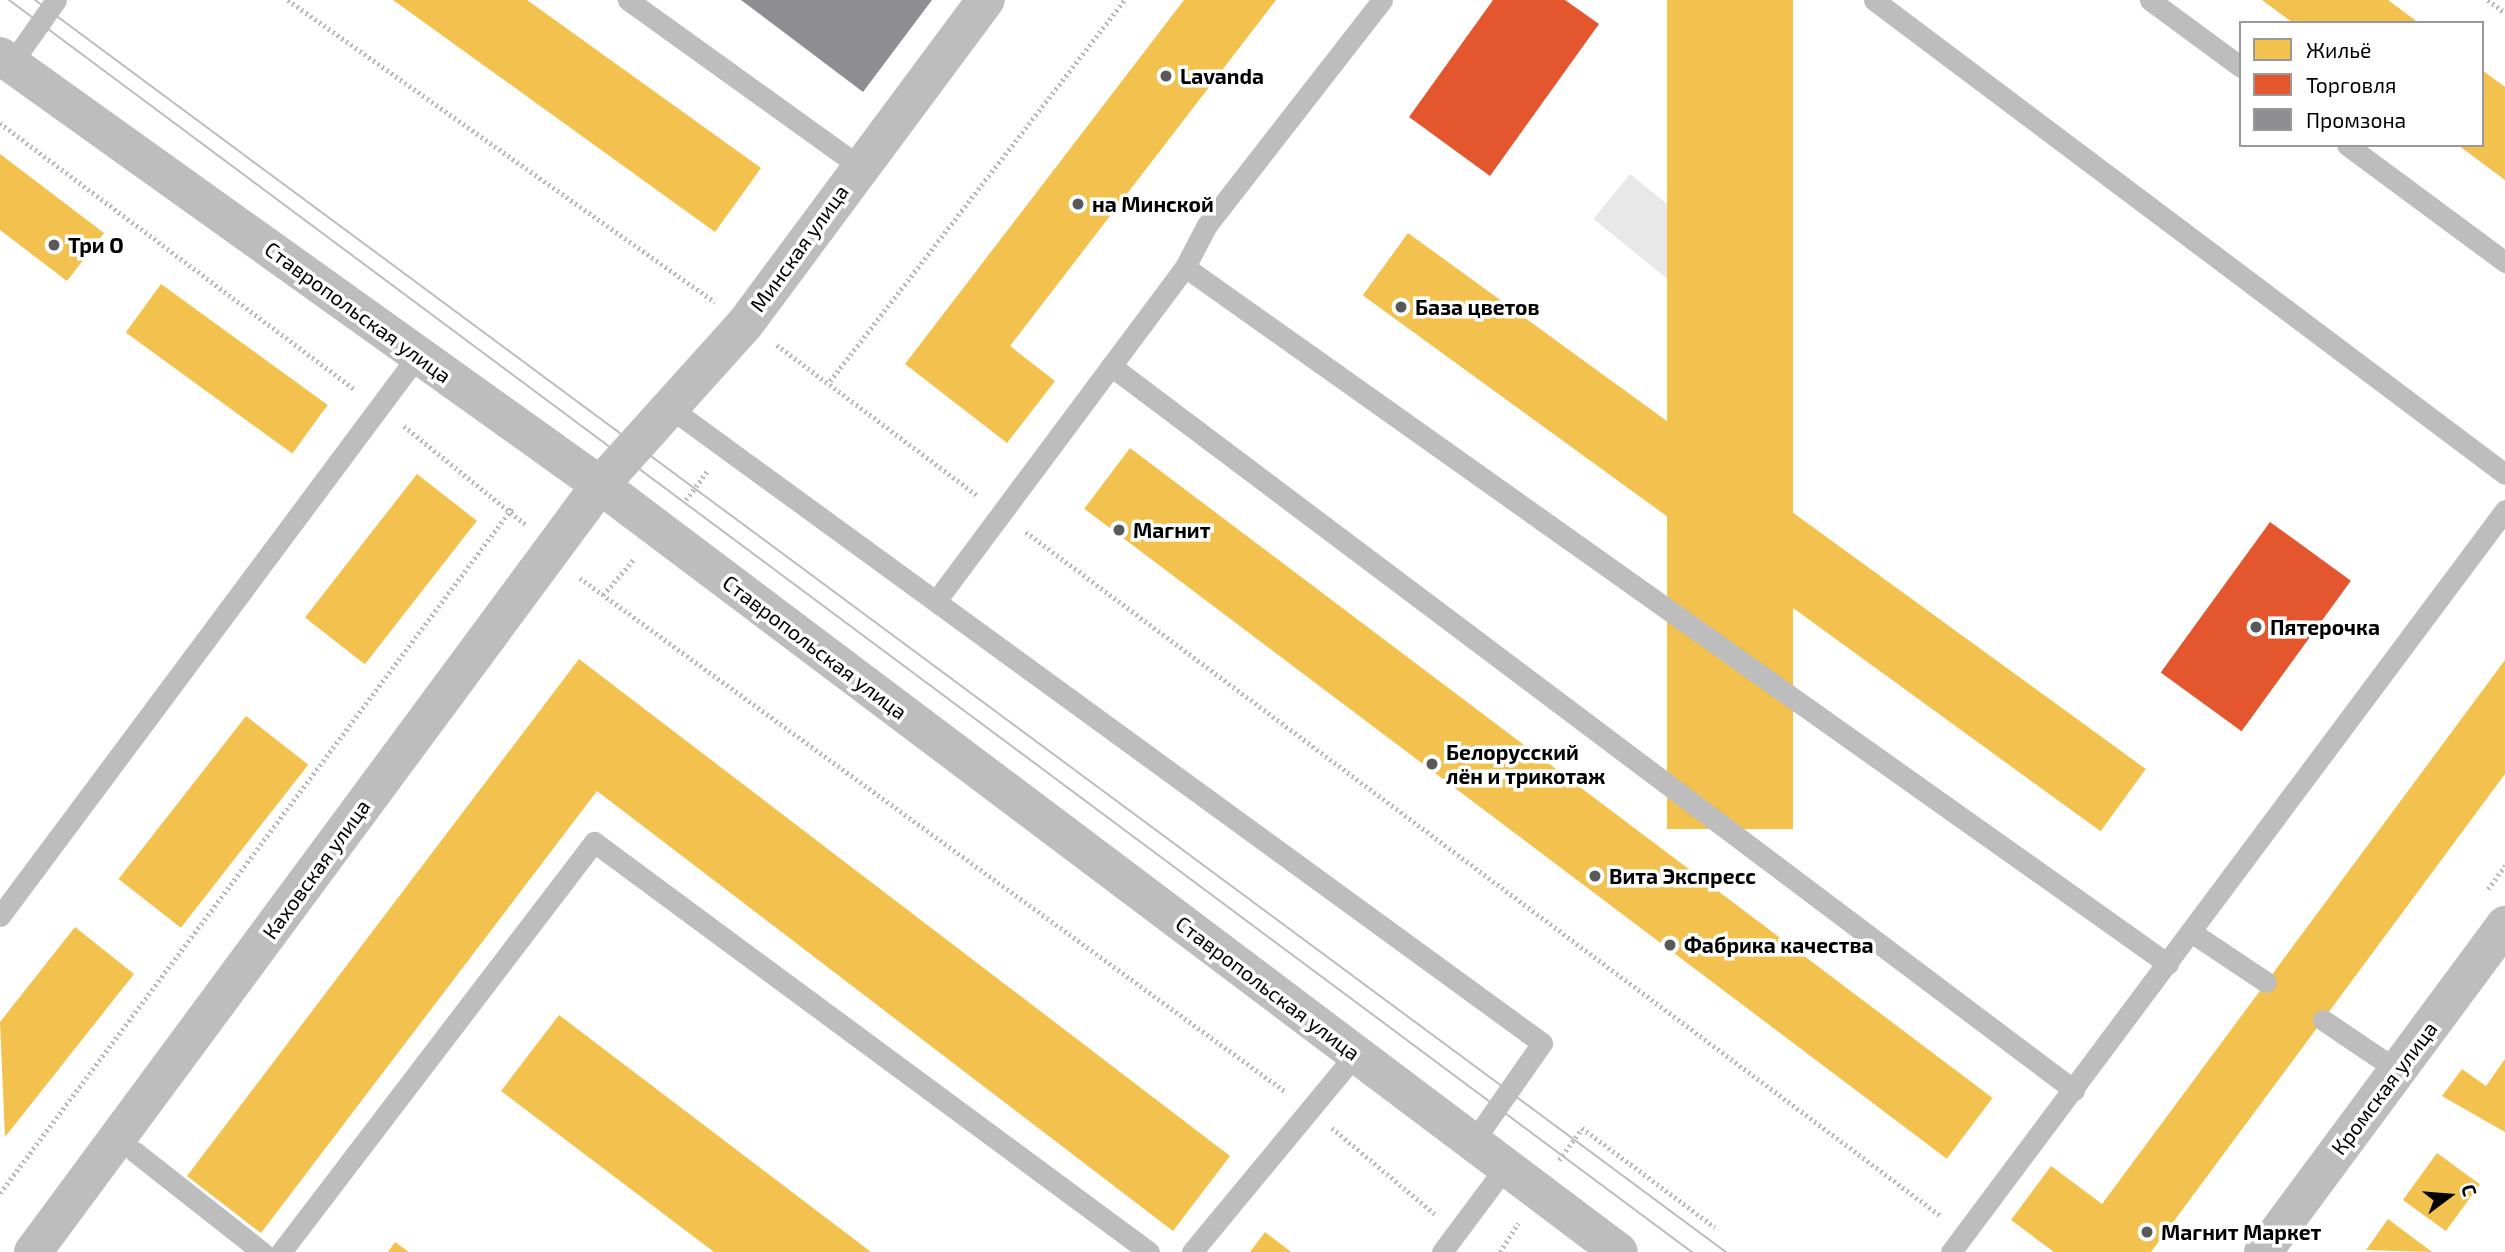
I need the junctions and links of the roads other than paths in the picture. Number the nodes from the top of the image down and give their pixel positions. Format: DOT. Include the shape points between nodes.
graph roads {
  1 [pos="56,0"];
  2 [pos="628,0"];
  3 [pos="986,0"];
  4 [pos="1382,0"];
  5 [pos="1874,0"];
  6 [pos="2150,0"];
  7 [pos="6,60"];
  8 [pos="2239,66"];
  9 [pos="2350,147"];
  10 [pos="859,166"];
  11 [pos="2505,262"];
  12 [pos="1185,267"];
  13 [pos="418,355"];
  14 [pos="1111,366"];
  15 [pos="673,410"];
  16 [pos="2505,474"];
  17 [pos="600,485"];
  18 [pos="2505,510"];
  19 [pos="936,601"];
  20 [pos="0,916"];
  21 [pos="2505,925"];
  22 [pos="2191,932"];
  23 [pos="2168,964"];
  24 [pos="2266,982"];
  25 [pos="2323,1020"];
  26 [pos="1356,1054"];
  27 [pos="2397,1070"];
  28 [pos="2074,1090"];
  29 [pos="1473,1142"];
  30 [pos="135,1152"];
  31 [pos="1506,1166"];
  32 [pos="33,1252"];
  33 [pos="262,1252"];
  34 [pos="281,1252"];
  35 [pos="1149,1252"];
  36 [pos="1192,1252"];
  37 [pos="1442,1252"];
  38 [pos="1619,1252"];
  39 [pos="1951,1252"];
  40 [pos="2263,1252"];
  1 -- 7 [label="lane"];
  2 -- 10 [label="lane"];
  3 -- 10 [label="street, Минская улица"];
  4 -- 12 [label="lane" via="1207,225"];
  5 -- 16 [label="lane"];
  6 -- 8 [label="lane"];
  7 -- 13 [label="street, Ставропольская улица"];
  9 -- 11 [label="lane"];
  10 -- 15 [label="street, Минская улица" via="745,324"];
  12 -- 14 [label="lane"];
  12 -- 23 [label="lane"];
  13 -- 17 [label="street, Ставропольская улица"];
  13 -- 20 [label="lane"];
  14 -- 19 [label="lane"];
  14 -- 28 [label="lane"];
  15 -- 17 [label="street, Минская улица"];
  15 -- 19 [label="lane"];
  17 -- 26 [label="street, Ставропольская улица"];
  17 -- 32 [label="street, Каховская улица"];
  18 -- 22 [label="lane"];
  19 -- 29 [label="lane" via="1542,1043"];
  21 -- 27 [label="street, Кромская улица"];
  22 -- 23 [label="lane"];
  22 -- 24 [label="lane"];
  23 -- 28 [label="lane"];
  25 -- 27 [label="lane"];
  26 -- 29 [label="street, Ставропольская улица"];
  26 -- 36 [label="lane"];
  27 -- 40 [label="street, Кромская улица"];
  28 -- 39 [label="lane"];
  29 -- 31 [label="street, Ставропольская улица"];
  30 -- 33 [label="lane"];
  31 -- 37 [label="lane"];
  31 -- 38 [label="street, Ставропольская улица"];
  34 -- 35 [label="lane" via="594,842"];
}
